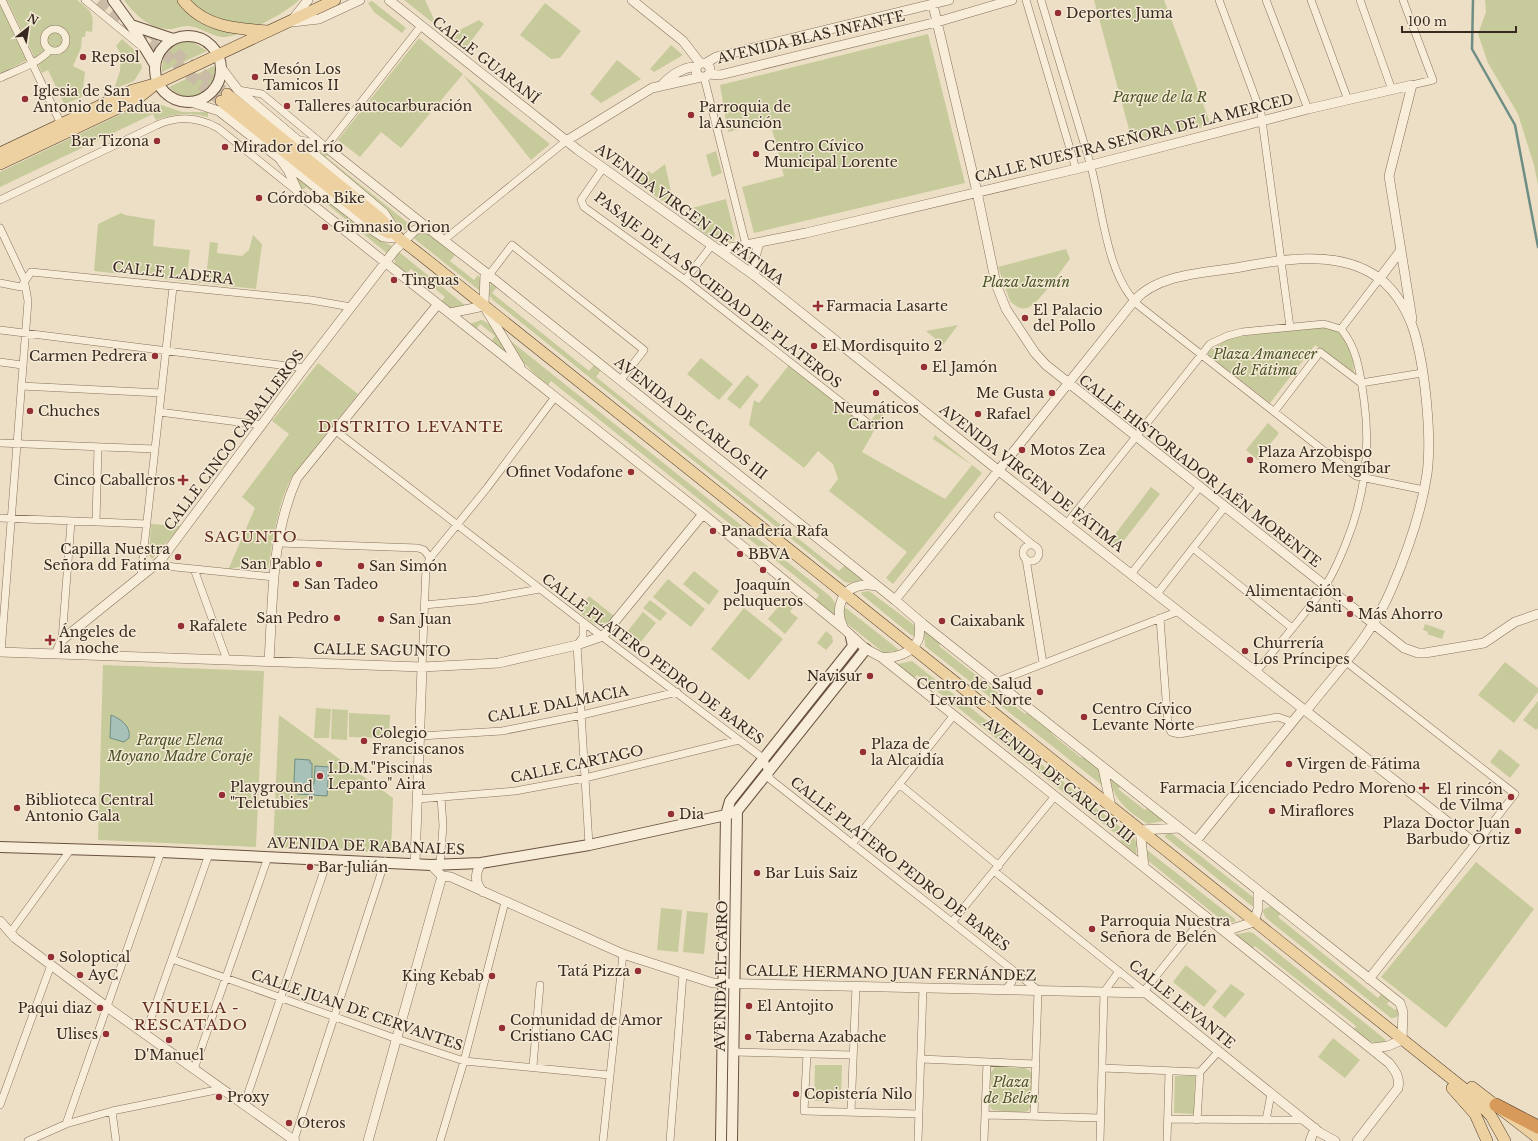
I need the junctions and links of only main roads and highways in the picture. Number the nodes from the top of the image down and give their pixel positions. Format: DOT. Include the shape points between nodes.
graph roads {
  1 [pos="113,0"];
  2 [pos="183,0"];
  3 [pos="336,0"];
  4 [pos="131,25"];
  5 [pos="268,31"];
  6 [pos="174,39"];
  7 [pos="219,55"];
  8 [pos="155,65"];
  9 [pos="158,83"];
  10 [pos="224,98"];
  11 [pos="0,153"];
  12 [pos="0,164"];
  13 [pos="851,637"];
  14 [pos="866,649"];
  15 [pos="737,810"];
  16 [pos="726,815"];
  17 [pos="0,847"];
  18 [pos="1418,1052"];
  19 [pos="1442,1071"];
  20 [pos="1496,1105"];
  21 [pos="1538,1126"];
  22 [pos="1538,1138"];
  23 [pos="721,1141"];
  24 [pos="732,1141"];
  25 [pos="1488,1141"];
  26 [pos="1505,1141"];
  1 -- 4 [label="main road"];
  2 -- 5 [label="main road" via="197,13 218,24 238,29"];
  3 -- 5 [label="main road"];
  4 -- 6 [label="main road"];
  4 -- 8 [label="main road"];
  5 -- 7 [label="main road"];
  6 -- 7 [label="main road" via="194,36 209,43"];
  6 -- 8 [label="main road" via="161,50"];
  7 -- 9 [label="main road"];
  7 -- 9 [label="main road" via="222,69 220,79 216,88 200,100 190,102 172,98"];
  8 -- 9 [label="main road"];
  9 -- 11 [label="main road" via="133,90"];
  9 -- 12 [label="main road" via="137,98"];
  10 -- 18 [label="main road, AVENIDA DE CARLOS III" via="381,229 401,240"];
  13 -- 16 [label="main road, AVENIDA EL CAIRO" via="853,646 730,801"];
  14 -- 15 [label="main road"];
  15 -- 16 [label="main road"];
  15 -- 24 [label="main road, AVENIDA EL CAIRO"];
  16 -- 17 [label="main road, AVENIDA DE RABANALES" via="589,845 481,863 435,864"];
  16 -- 23 [label="main road, AVENIDA EL CAIRO"];
  18 -- 19 [label="main road"];
  18 -- 20 [label="main road" via="1433,1057"];
  19 -- 25 [label="main road" via="1444,1081 1462,1097 1475,1114"];
  19 -- 26 [label="main road" via="1486,1110"];
  20 -- 21 [label="highway"];
  20 -- 22 [label="main road"];
}
